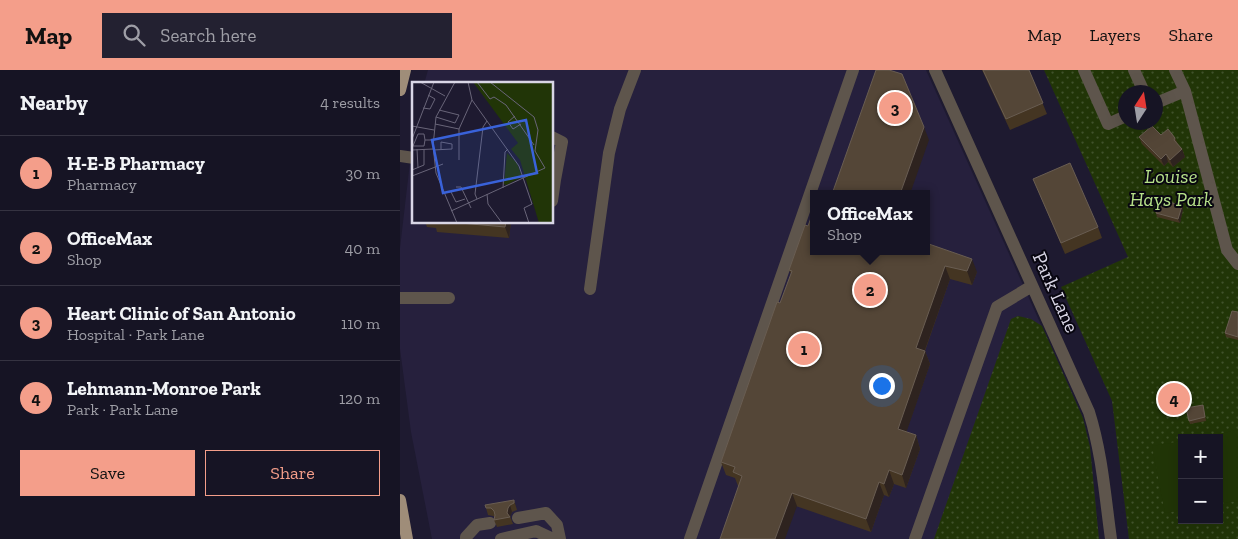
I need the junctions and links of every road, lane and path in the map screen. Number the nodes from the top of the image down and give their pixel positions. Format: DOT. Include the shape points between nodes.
graph roads {
  1 [pos="405,70"];
  2 [pos="635,70"];
  3 [pos="853,70"];
  4 [pos="935,70"];
  5 [pos="1084,70"];
  6 [pos="1134,70"];
  7 [pos="1175,70"];
  8 [pos="1141,85"];
  9 [pos="400,90"];
  10 [pos="1185,91"];
  11 [pos="1163,100"];
  12 [pos="1118,120"];
  13 [pos="554,138"];
  14 [pos="554,180"];
  15 [pos="811,190"];
  16 [pos="810,194"];
  17 [pos="1238,264"];
  18 [pos="1032,286"];
  19 [pos="590,289"];
  20 [pos="400,298"];
  21 [pos="449,298"];
  22 [pos="400,500"];
  23 [pos="518,518"];
  24 [pos="490,523"];
  25 [pos="506,538"];
  26 [pos="407,539"];
  27 [pos="466,539"];
  28 [pos="553,539"];
  29 [pos="560,539"];
  30 [pos="690,539"];
  31 [pos="915,539"];
  32 [pos="1110,539"];
  1 -- 9 [label="main road"];
  2 -- 19 [label="street" via="620,109 609,153"];
  3 -- 15 [label="street"];
  4 -- 18 [label="street, Park Lane"];
  5 -- 12 [label="street" via="1108,124"];
  6 -- 8 [label="street"];
  7 -- 10 [label="street"];
  10 -- 11 [label="street"];
  10 -- 17 [label="street" via="1227,250"];
  13 -- 14 [label="street" via="562,142"];
  16 -- 30 [label="street"];
  18 -- 31 [label="street" via="997,307"];
  18 -- 32 [label="street, Park Lane" via="1089,412 1102,468"];
  20 -- 21 [label="street"];
  22 -- 26 [label="main road"];
  23 -- 29 [label="street" via="546,513 557,525"];
  24 -- 27 [label="street" via="477,525"];
  25 -- 28 [label="street" via="536,531"];
}
